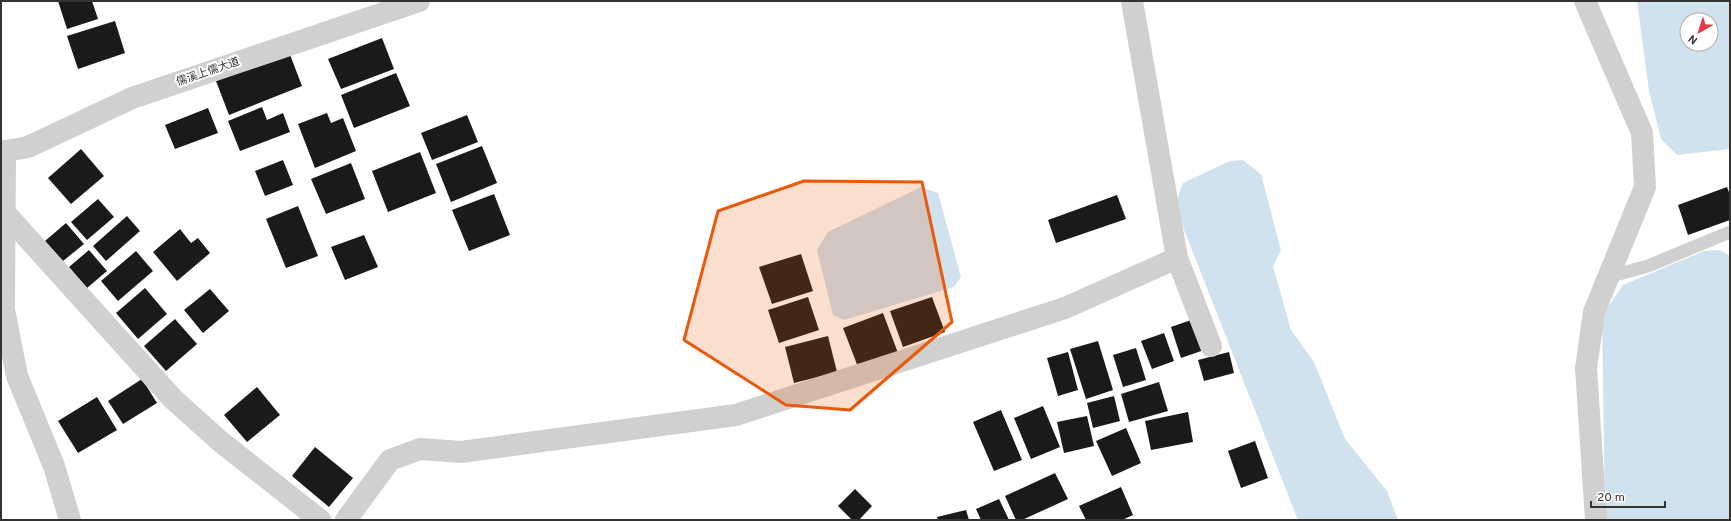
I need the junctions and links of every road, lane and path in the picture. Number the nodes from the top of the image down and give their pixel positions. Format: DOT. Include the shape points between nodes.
graph roads {
  1 [pos="419,1"];
  2 [pos="1132,1"];
  3 [pos="1585,1"];
  4 [pos="3,151"];
  5 [pos="4,212"];
  6 [pos="1730,232"];
  7 [pos="1177,258"];
  8 [pos="1608,277"];
  9 [pos="1211,346"];
  10 [pos="70,520"];
  11 [pos="320,520"];
  12 [pos="346,520"];
  13 [pos="1596,520"];
  1 -- 4 [label="street, 儒溪上儒大道" via="132,98 28,147"];
  2 -- 7 [label="street"];
  3 -- 8 [label="street" via="1642,133 1645,187"];
  4 -- 5 [label="street"];
  5 -- 10 [label="street" via="4,310 17,376 54,466"];
  5 -- 11 [label="street" via="173,399 222,442"];
  6 -- 8 [label="lane" via="1648,266"];
  7 -- 9 [label="street"];
  7 -- 12 [label="street" via="1064,308 736,415 461,452 420,449 390,460"];
  8 -- 13 [label="street" via="1594,312 1586,368"];
}
